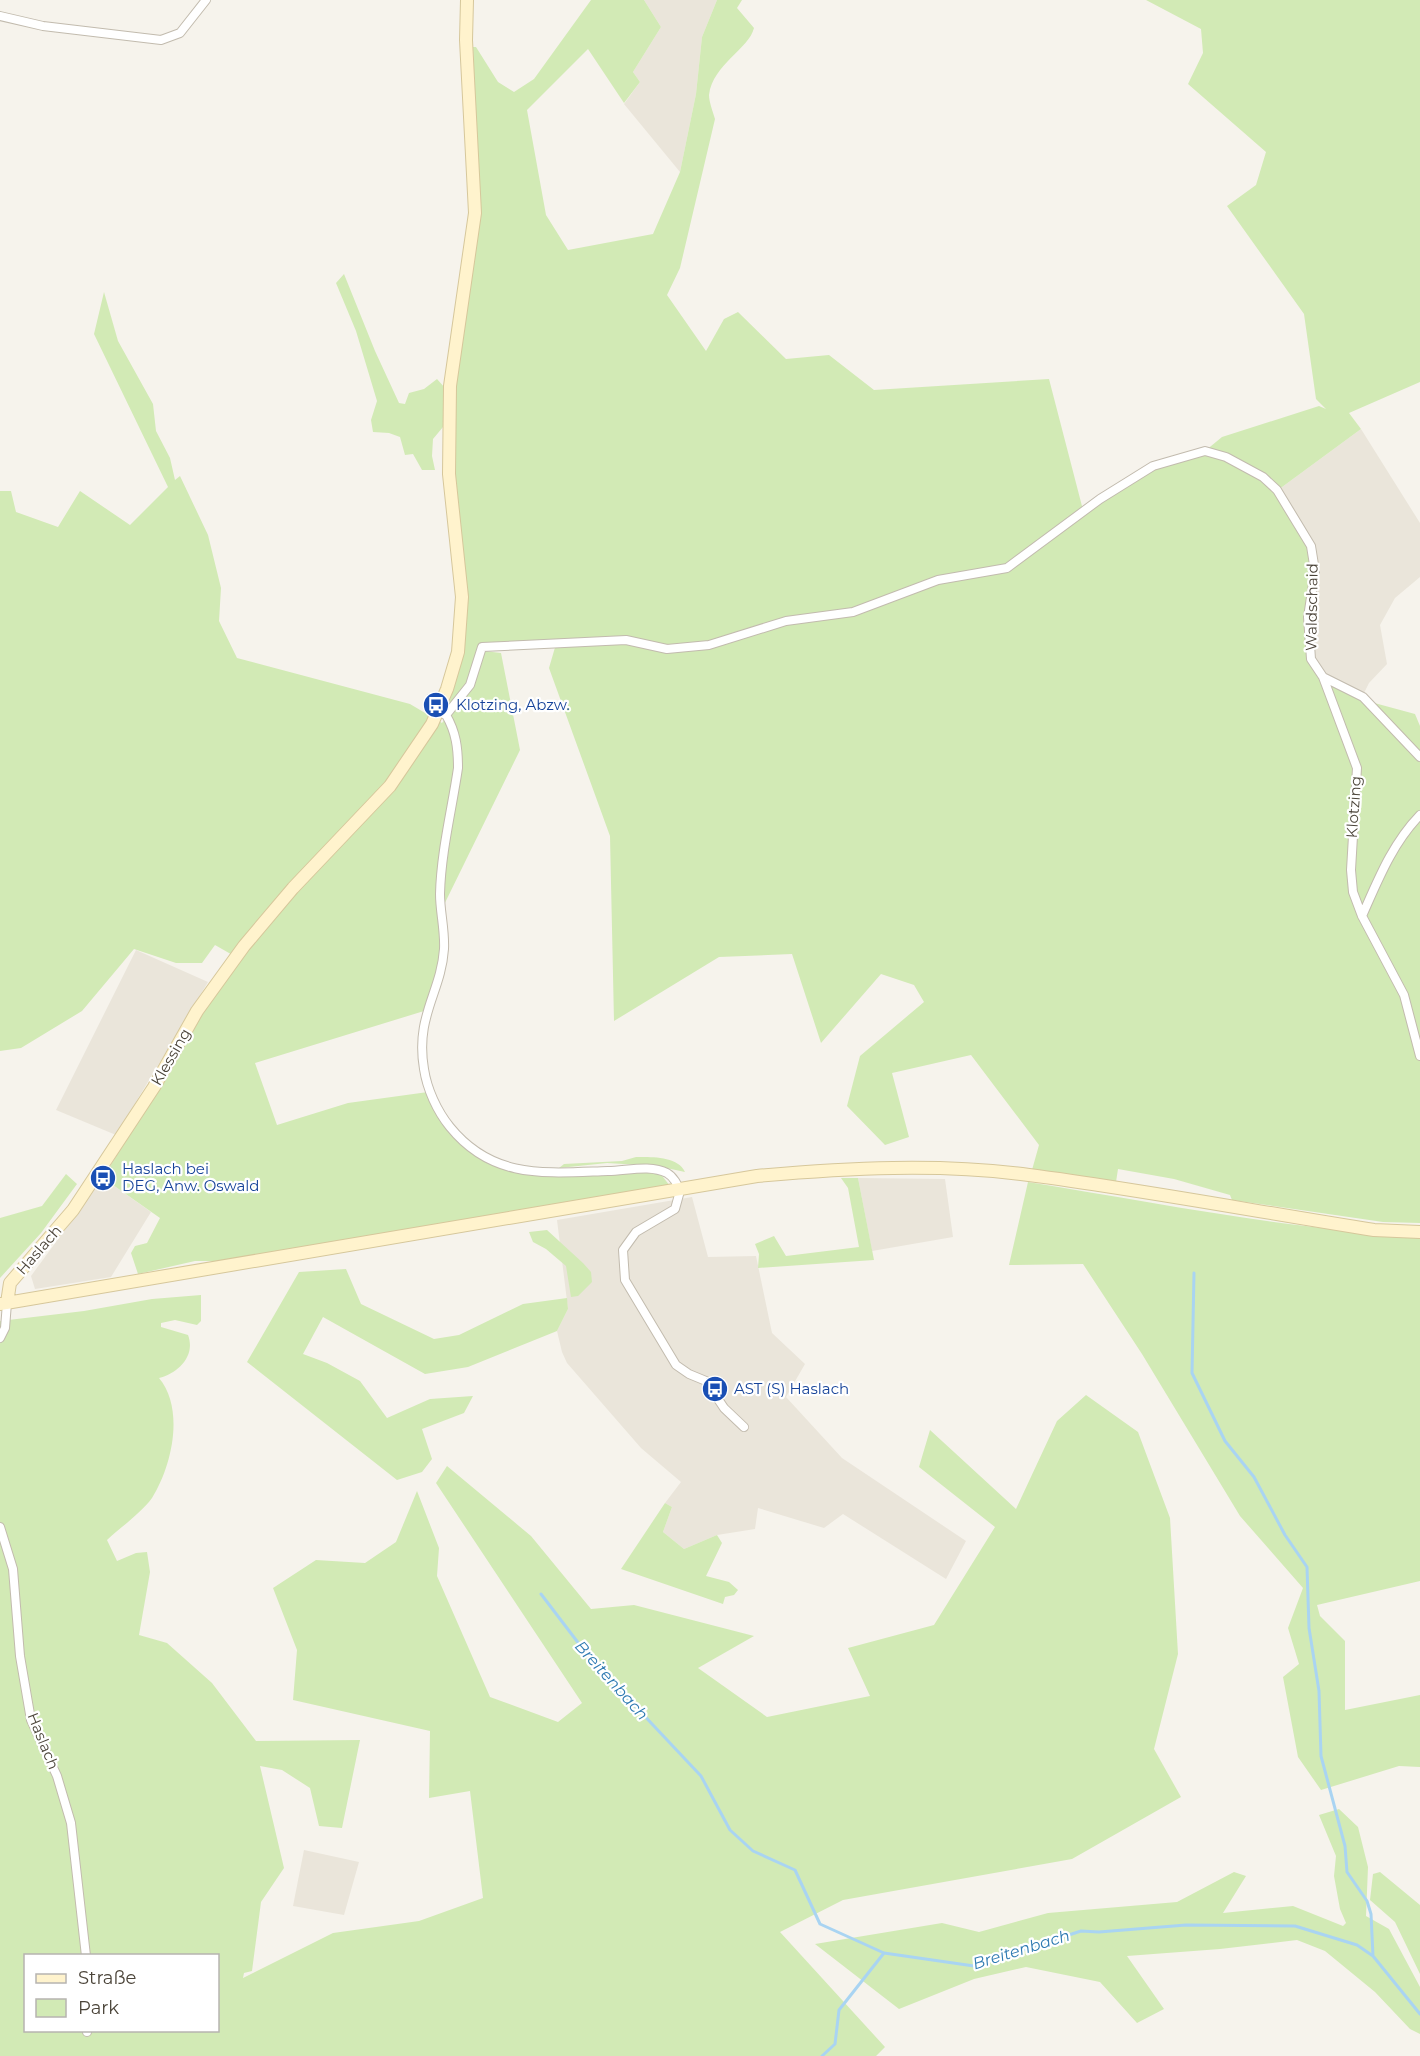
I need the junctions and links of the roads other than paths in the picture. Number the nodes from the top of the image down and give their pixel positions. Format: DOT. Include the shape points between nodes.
graph roads {
  1 [pos="206,0"];
  2 [pos="467,0"];
  3 [pos="0,15"];
  4 [pos="1323,677"];
  5 [pos="442,714"];
  6 [pos="1420,757"];
  7 [pos="1420,815"];
  8 [pos="1362,916"];
  9 [pos="1420,1056"];
  10 [pos="101,1171"];
  11 [pos="680,1191"];
  12 [pos="1420,1232"];
  13 [pos="4,1303"];
  14 [pos="0,1338"];
  15 [pos="744,1426"];
  16 [pos="0,1527"];
  17 [pos="86,1954"];
  1 -- 3 [label="street" via="180,33 161,40 43,26"];
  2 -- 5 [label="street, Klessing" via="475,213 452,362 448,442 462,576 462,621"];
  4 -- 5 [label="street, Waldschaid" via="1311,659 1308,617 1315,571 1311,546 1277,490 1263,477 1226,457 1204,451 1153,466 1100,499 1007,568 938,580 853,612 786,621 709,645 667,649 626,640 482,647 470,685"];
  4 -- 6 [label="street" via="1363,697"];
  4 -- 8 [label="street, Klotzing" via="1357,768 1351,870 1353,892"];
  5 -- 10 [label="street, Klessing" via="390,786 244,946 197,1011"];
  5 -- 11 [label="street" via="453,727 458,768 440,895 444,950 422,1041 424,1071 437,1106 466,1146 488,1161 538,1171 661,1171 674,1178"];
  7 -- 8 [label="street" via="1402,833"];
  8 -- 9 [label="street, Klotzing" via="1404,995"];
  10 -- 13 [label="street, Haslach" via="74,1210 10,1283"];
  11 -- 12 [label="street" via="757,1176 837,1169 943,1169 1030,1175 1374,1230"];
  11 -- 13 [label="street"];
  11 -- 15 [label="street" via="675,1209 626,1242 625,1280 676,1365 706,1381 724,1408"];
  13 -- 14 [label="street, Haslach" via="5,1328"];
  16 -- 17 [label="street, Haslach" via="13,1569 20,1656 31,1720 57,1776 71,1823"];
}
